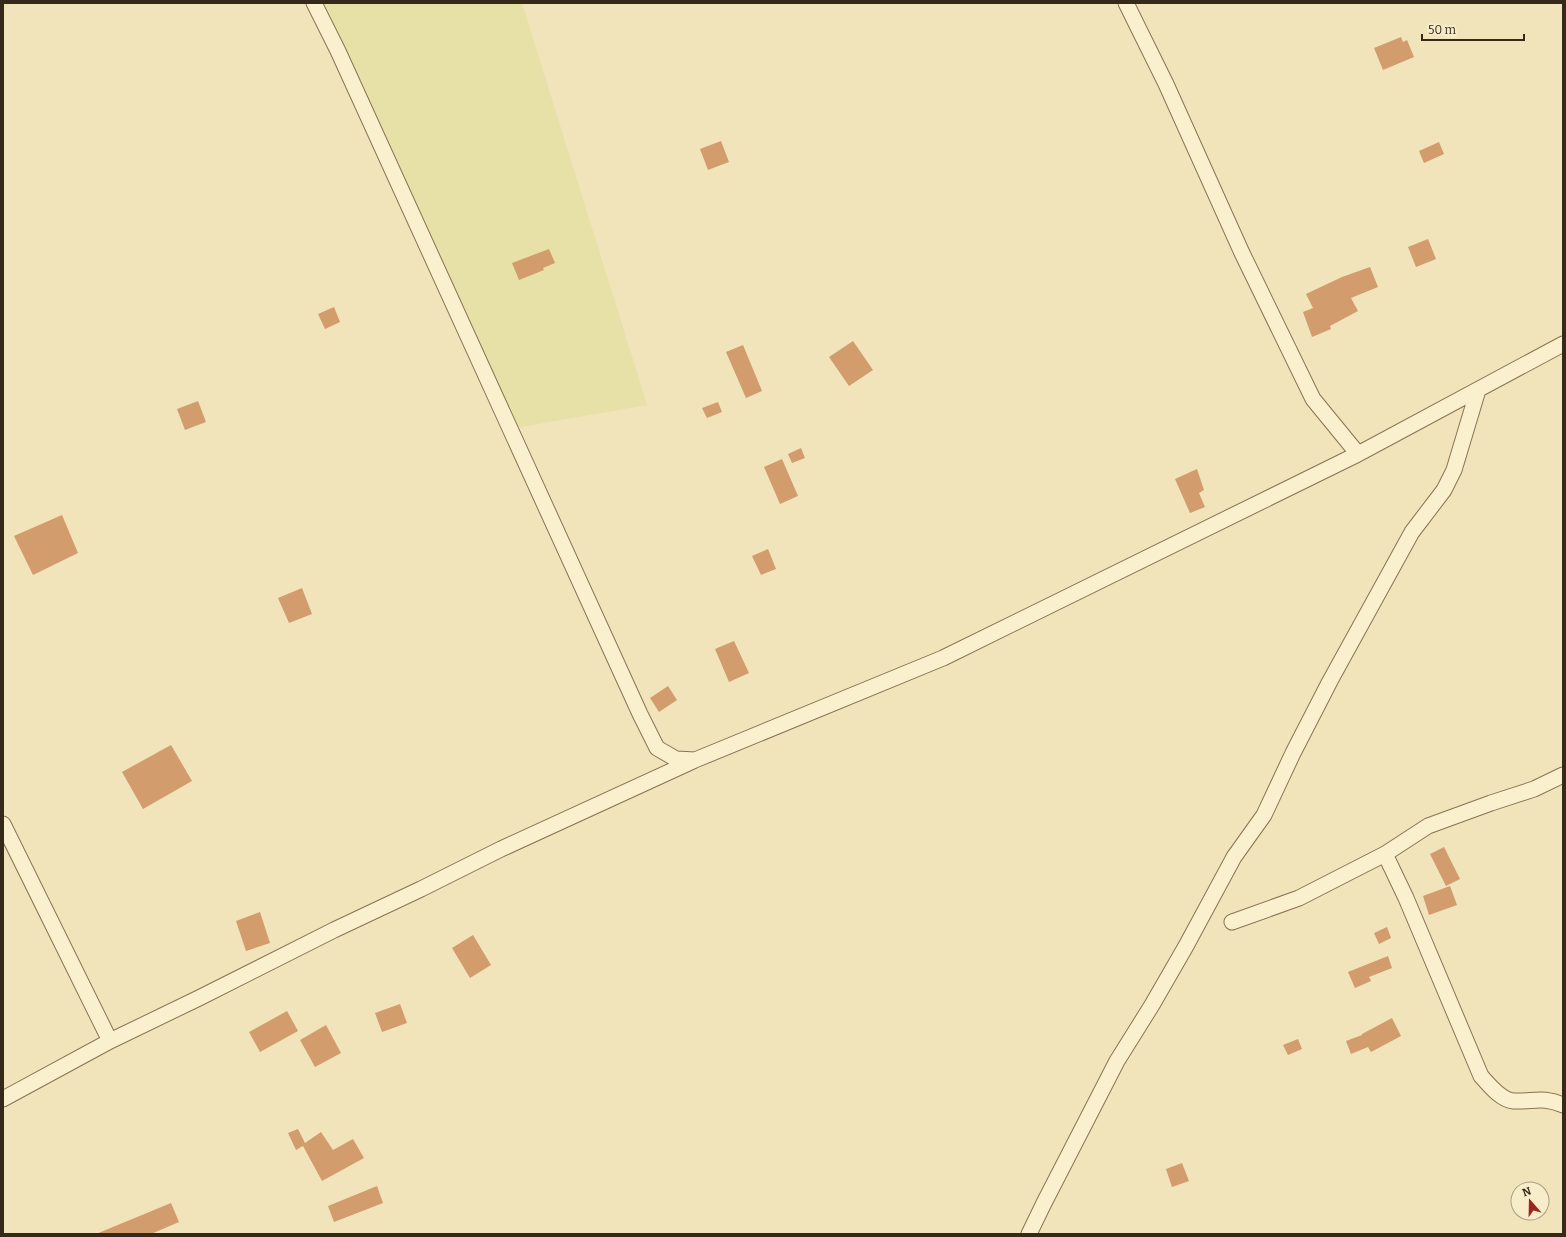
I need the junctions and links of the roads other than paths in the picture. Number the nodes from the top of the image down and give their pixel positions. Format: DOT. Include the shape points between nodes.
graph roads {
  1 [pos="314,3"];
  2 [pos="1126,3"];
  3 [pos="1563,344"];
  4 [pos="1478,390"];
  5 [pos="1358,454"];
  6 [pos="695,760"];
  7 [pos="1563,775"];
  8 [pos="3,824"];
  9 [pos="1385,854"];
  10 [pos="1232,922"];
  11 [pos="110,1041"];
  12 [pos="3,1099"];
  13 [pos="1563,1105"];
  14 [pos="1029,1234"];
  1 -- 6 [label="street" via="657,748 676,758"];
  2 -- 5 [label="street" via="1166,84 1242,254 1313,399"];
  3 -- 4 [label="street"];
  4 -- 5 [label="street"];
  4 -- 14 [label="street" via="1451,477 1412,532 1330,681 1264,815 1234,857 1152,1005 1117,1061"];
  5 -- 6 [label="street" via="943,658"];
  6 -- 11 [label="street" via="501,849"];
  7 -- 9 [label="street" via="1534,789 1428,826"];
  8 -- 11 [label="street"];
  9 -- 10 [label="street" via="1298,898"];
  9 -- 13 [label="street" via="1482,1076 1495,1092 1512,1101 1552,1100"];
  11 -- 12 [label="street"];
}
